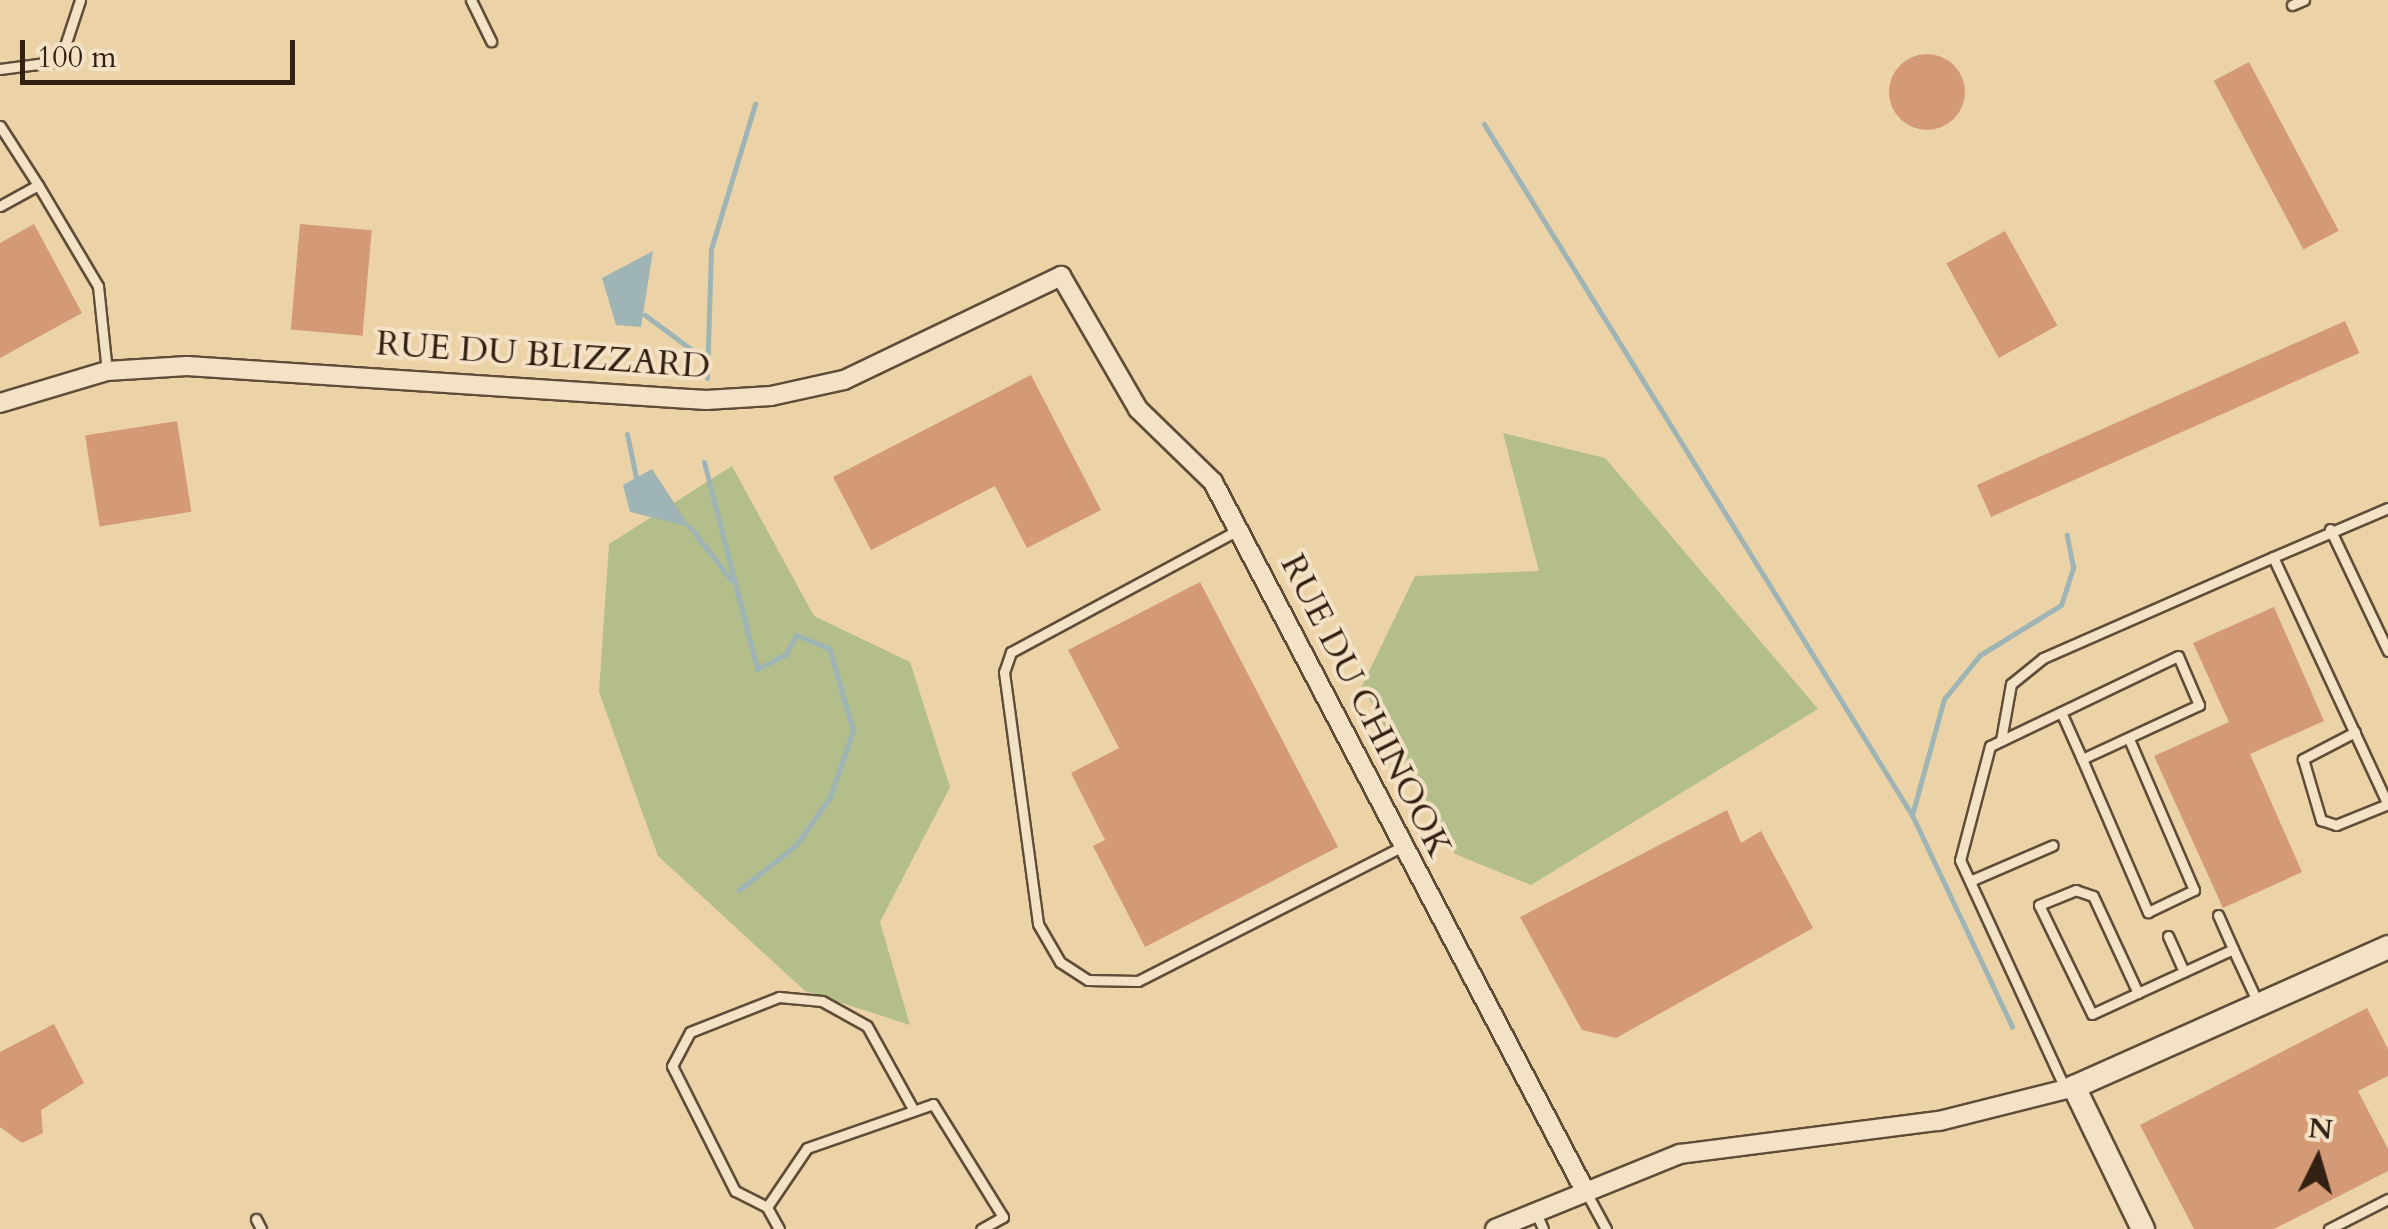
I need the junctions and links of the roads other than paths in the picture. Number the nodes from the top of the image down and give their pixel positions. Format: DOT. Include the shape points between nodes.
graph roads {
  1 [pos="80,0"];
  2 [pos="471,0"];
  3 [pos="2304,0"];
  4 [pos="2292,5"];
  5 [pos="491,41"];
  6 [pos="0,69"];
  7 [pos="0,126"];
  8 [pos="38,184"];
  9 [pos="0,206"];
  10 [pos="1061,276"];
  11 [pos="107,372"];
  12 [pos="0,403"];
  13 [pos="2388,508"];
  14 [pos="1238,530"];
  15 [pos="2330,530"];
  16 [pos="2273,557"];
  17 [pos="2388,651"];
  18 [pos="2061,712"];
  19 [pos="2354,732"];
  20 [pos="2130,738"];
  21 [pos="2002,740"];
  22 [pos="2082,759"];
  23 [pos="2388,804"];
  24 [pos="2054,845"];
  25 [pos="1402,846"];
  26 [pos="1970,881"];
  27 [pos="2218,916"];
  28 [pos="2168,936"];
  29 [pos="2388,948"];
  30 [pos="2233,949"];
  31 [pos="2184,972"];
  32 [pos="2138,993"];
  33 [pos="2259,1006"];
  34 [pos="2070,1088"];
  35 [pos="913,1109"];
  36 [pos="1583,1188"];
  37 [pos="2388,1199"];
  38 [pos="767,1206"];
  39 [pos="1534,1210"];
  40 [pos="256,1219"];
  41 [pos="261,1229"];
  42 [pos="778,1229"];
  43 [pos="981,1229"];
  44 [pos="1495,1229"];
  45 [pos="1543,1229"];
  46 [pos="1606,1229"];
  47 [pos="2143,1229"];
  48 [pos="2330,1229"];
  1 -- 6 [label="lane" via="60,61"];
  2 -- 5 [label="lane"];
  3 -- 4 [label="lane"];
  7 -- 8 [label="lane"];
  8 -- 9 [label="lane"];
  8 -- 11 [label="lane" via="98,286"];
  10 -- 11 [label="street, RUE DU BLIZZARD" via="844,380 771,396 706,400 260,368"];
  10 -- 14 [label="street, RUE DU CHINOOK" via="1138,409 1214,482"];
  11 -- 12 [label="street, RUE DU BLIZZARD"];
  13 -- 15 [label="lane"];
  14 -- 25 [label="street, RUE DU CHINOOK"];
  14 -- 25 [label="lane" via="1012,652 1004,672 1038,924 1060,962 1088,980 1138,982"];
  15 -- 16 [label="lane"];
  15 -- 17 [label="lane"];
  16 -- 19 [label="lane"];
  16 -- 21 [label="lane" via="2043,658 2011,684"];
  18 -- 20 [label="lane" via="2178,656 2199,705"];
  18 -- 21 [label="lane"];
  18 -- 22 [label="lane"];
  19 -- 23 [label="lane"];
  19 -- 23 [label="lane" via="2303,759 2320,820 2336,824"];
  20 -- 22 [label="lane"];
  20 -- 22 [label="lane" via="2194,890 2148,912"];
  21 -- 26 [label="lane" via="1990,746 1960,836"];
  24 -- 26 [label="lane"];
  25 -- 36 [label="street, RUE DU CHINOOK"];
  26 -- 34 [label="lane"];
  27 -- 30 [label="lane"];
  28 -- 31 [label="lane"];
  29 -- 33 [label="street"];
  30 -- 31 [label="lane"];
  30 -- 33 [label="lane"];
  31 -- 32 [label="lane"];
  32 -- 32 [label="lane" via="2092,1014 2039,905 2076,890 2094,896"];
  33 -- 34 [label="street"];
  34 -- 36 [label="street" via="1938,1121 1680,1154"];
  34 -- 47 [label="street"];
  35 -- 38 [label="lane" via="808,1148"];
  35 -- 38 [label="lane" via="868,1026 822,1001 779,996 690,1032 672,1066 735,1191"];
  35 -- 43 [label="lane" via="933,1104 1003,1217"];
  36 -- 39 [label="street"];
  36 -- 46 [label="lane"];
  37 -- 48 [label="lane"];
  38 -- 42 [label="lane"];
  39 -- 44 [label="street"];
  39 -- 45 [label="lane"];
  40 -- 41 [label="lane"];
}
